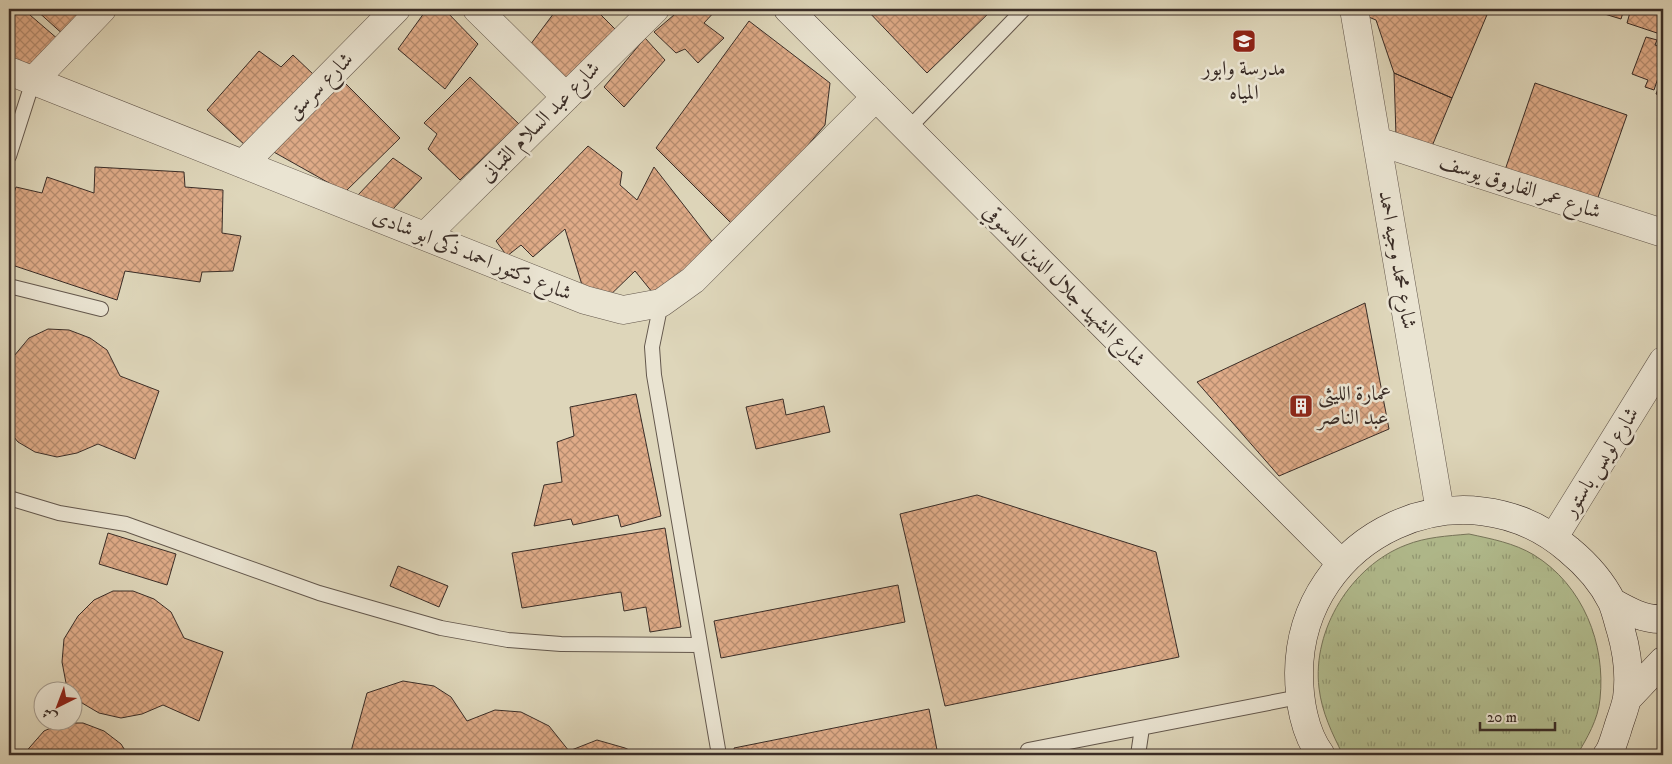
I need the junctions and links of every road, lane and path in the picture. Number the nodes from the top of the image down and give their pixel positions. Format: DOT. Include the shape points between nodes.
graph roads {
  1 [pos="102,9"];
  2 [pos="396,9"];
  3 [pos="477,9"];
  4 [pos="655,9"];
  5 [pos="788,9"];
  6 [pos="1024,9"];
  7 [pos="1354,9"];
  8 [pos="21,76"];
  9 [pos="566,97"];
  10 [pos="876,97"];
  11 [pos="908,129"];
  12 [pos="1377,141"];
  13 [pos="9,156"];
  14 [pos="244,164"];
  15 [pos="1663,233"];
  16 [pos="425,236"];
  17 [pos="9,286"];
  18 [pos="661,303"];
  19 [pos="101,309"];
  20 [pos="1663,362"];
  21 [pos="9,498"];
  22 [pos="1440,510"];
  23 [pos="1554,537"];
  24 [pos="1340,563"];
  25 [pos="1612,602"];
  26 [pos="1663,619"];
  27 [pos="700,645"];
  28 [pos="1663,661"];
  29 [pos="1299,697"];
  30 [pos="1627,699"];
  31 [pos="1142,728"];
  32 [pos="1028,750"];
  33 [pos="719,755"];
  34 [pos="1138,755"];
  35 [pos="1320,755"];
  36 [pos="1607,755"];
  1 -- 8 [label="street"];
  2 -- 14 [label="street, شارع سرسق"];
  3 -- 9 [label="street"];
  4 -- 9 [label="street, شارع عبد السلام القبانى"];
  5 -- 10 [label="street, شارع الشهيد جلال الدين الدسوقي"];
  6 -- 11 [label="lane"];
  7 -- 12 [label="street, شارع محمد وجيه احمد"];
  8 -- 13 [label="lane"];
  8 -- 14 [label="street, شارع دكتور احمد ذكى ابو شادى"];
  9 -- 16 [label="street, شارع عبد السلام القبانى"];
  10 -- 11 [label="street, شارع الشهيد جلال الدين الدسوقي"];
  10 -- 18 [label="street, شارع دكتور احمد ذكى ابو شادى" via="693,280"];
  11 -- 24 [label="street, شارع الشهيد جلال الدين الدسوقي"];
  12 -- 15 [label="street, شارع عمر الفاروق يوسف"];
  12 -- 22 [label="street, شارع محمد وجيه احمد"];
  14 -- 16 [label="street, شارع دكتور احمد ذكى ابو شادى"];
  16 -- 18 [label="street, شارع دكتور احمد ذكى ابو شادى" via="585,300 623,310"];
  17 -- 19 [label="lane"];
  18 -- 27 [label="lane" via="652,347 654,375"];
  20 -- 23 [label="street, شارع لويس باستور"];
  21 -- 27 [label="lane" via="59,513 126,524 319,593 440,628 508,640 561,644"];
  22 -- 23 [label="street" via="1480,510 1503,515 1519,519"];
  22 -- 24 [label="street" via="1394,525 1369,538"];
  23 -- 25 [label="street" via="1587,565"];
  24 -- 29 [label="street" via="1311,612 1300,649"];
  25 -- 26 [label="street" via="1634,614"];
  25 -- 30 [label="street" via="1627,650"];
  27 -- 33 [label="lane"];
  28 -- 30 [label="street"];
  29 -- 31 [label="lane"];
  29 -- 35 [label="street"];
  30 -- 36 [label="street"];
  31 -- 32 [label="lane"];
  31 -- 34 [label="lane"];
}
